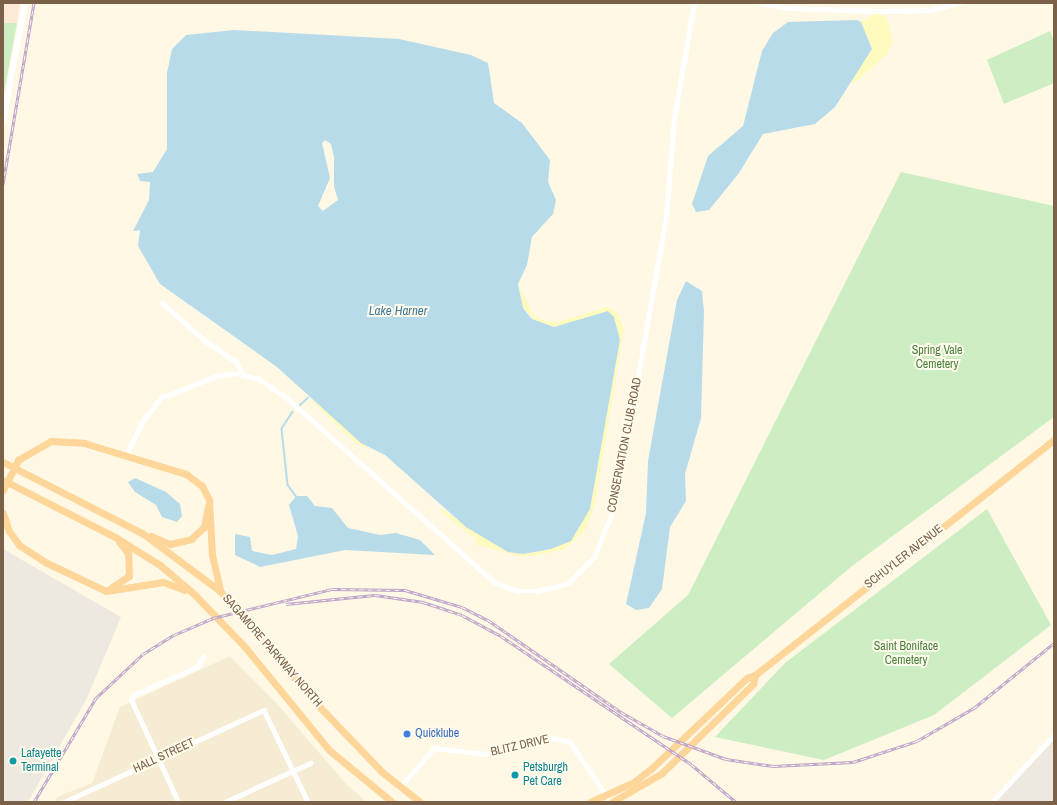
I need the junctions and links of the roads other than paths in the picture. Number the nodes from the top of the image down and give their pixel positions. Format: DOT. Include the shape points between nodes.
graph roads {
  1 [pos="25,3"];
  2 [pos="694,3"];
  3 [pos="761,3"];
  4 [pos="960,3"];
  5 [pos="3,122"];
  6 [pos="162,303"];
  7 [pos="243,375"];
  8 [pos="1054,440"];
  9 [pos="126,455"];
  10 [pos="3,462"];
  11 [pos="3,480"];
  12 [pos="3,490"];
  13 [pos="209,500"];
  14 [pos="3,513"];
  15 [pos="142,533"];
  16 [pos="115,537"];
  17 [pos="106,591"];
  18 [pos="220,591"];
  19 [pos="194,594"];
  20 [pos="203,657"];
  21 [pos="755,675"];
  22 [pos="1054,734"];
  23 [pos="158,758"];
  24 [pos="310,763"];
  25 [pos="292,771"];
  26 [pos="399,788"];
  27 [pos="607,796"];
  28 [pos="64,802"];
  29 [pos="178,802"];
  30 [pos="225,802"];
  31 [pos="308,802"];
  32 [pos="392,802"];
  33 [pos="420,802"];
  34 [pos="590,802"];
  35 [pos="612,802"];
  36 [pos="992,802"];
  1 -- 5 [label="street"];
  2 -- 7 [label="street, CONSERVATION CLUB ROAD" via="674,118 666,216 615,506 594,557 568,583 537,591 517,591 494,582 287,398 259,379"];
  3 -- 4 [label="street" via="786,8 882,11 929,10"];
  6 -- 7 [label="street" via="207,342 237,362"];
  7 -- 9 [label="street, CONSERVATION CLUB ROAD" via="216,376 161,398 142,422"];
  8 -- 21 [label="highway, SCHUYLER AVENUE"];
  9 -- 12 [label="highway" via="75,441 51,441 18,460"];
  9 -- 13 [label="highway" via="186,474 202,486"];
  10 -- 15 [label="highway, SAGAMORE PARKWAY NORTH"];
  11 -- 16 [label="highway, SAGAMORE PARKWAY NORTH"];
  13 -- 15 [label="highway" via="204,527 192,539 170,544"];
  13 -- 18 [label="highway" via="212,555"];
  14 -- 17 [label="highway" via="9,531 19,544 47,563"];
  15 -- 18 [label="highway, SAGAMORE PARKWAY NORTH"];
  16 -- 17 [label="highway" via="128,553 130,571 122,583"];
  16 -- 19 [label="highway, SAGAMORE PARKWAY NORTH" via="160,565"];
  17 -- 19 [label="highway" via="163,582"];
  18 -- 26 [label="highway, SAGAMORE PARKWAY NORTH" via="312,699"];
  19 -- 32 [label="highway, SAGAMORE PARKWAY NORTH" via="244,647 329,750"];
  20 -- 23 [label="street" via="197,667 134,695 131,700"];
  21 -- 27 [label="highway, SCHUYLER AVENUE" via="747,678 652,768"];
  21 -- 35 [label="highway, SCHUYLER AVENUE" via="753,684 662,773"];
  22 -- 36 [label="street"];
  23 -- 25 [label="street, HALL STREET" via="264,710"];
  23 -- 28 [label="street, HALL STREET"];
  23 -- 29 [label="street"];
  24 -- 25 [label="street"];
  25 -- 30 [label="street"];
  25 -- 31 [label="street"];
  26 -- 27 [label="street, BLITZ DRIVE" via="434,748 485,754 554,738 570,742"];
  26 -- 33 [label="highway, SAGAMORE PARKWAY NORTH"];
  27 -- 34 [label="highway, SCHUYLER AVENUE"];
}
